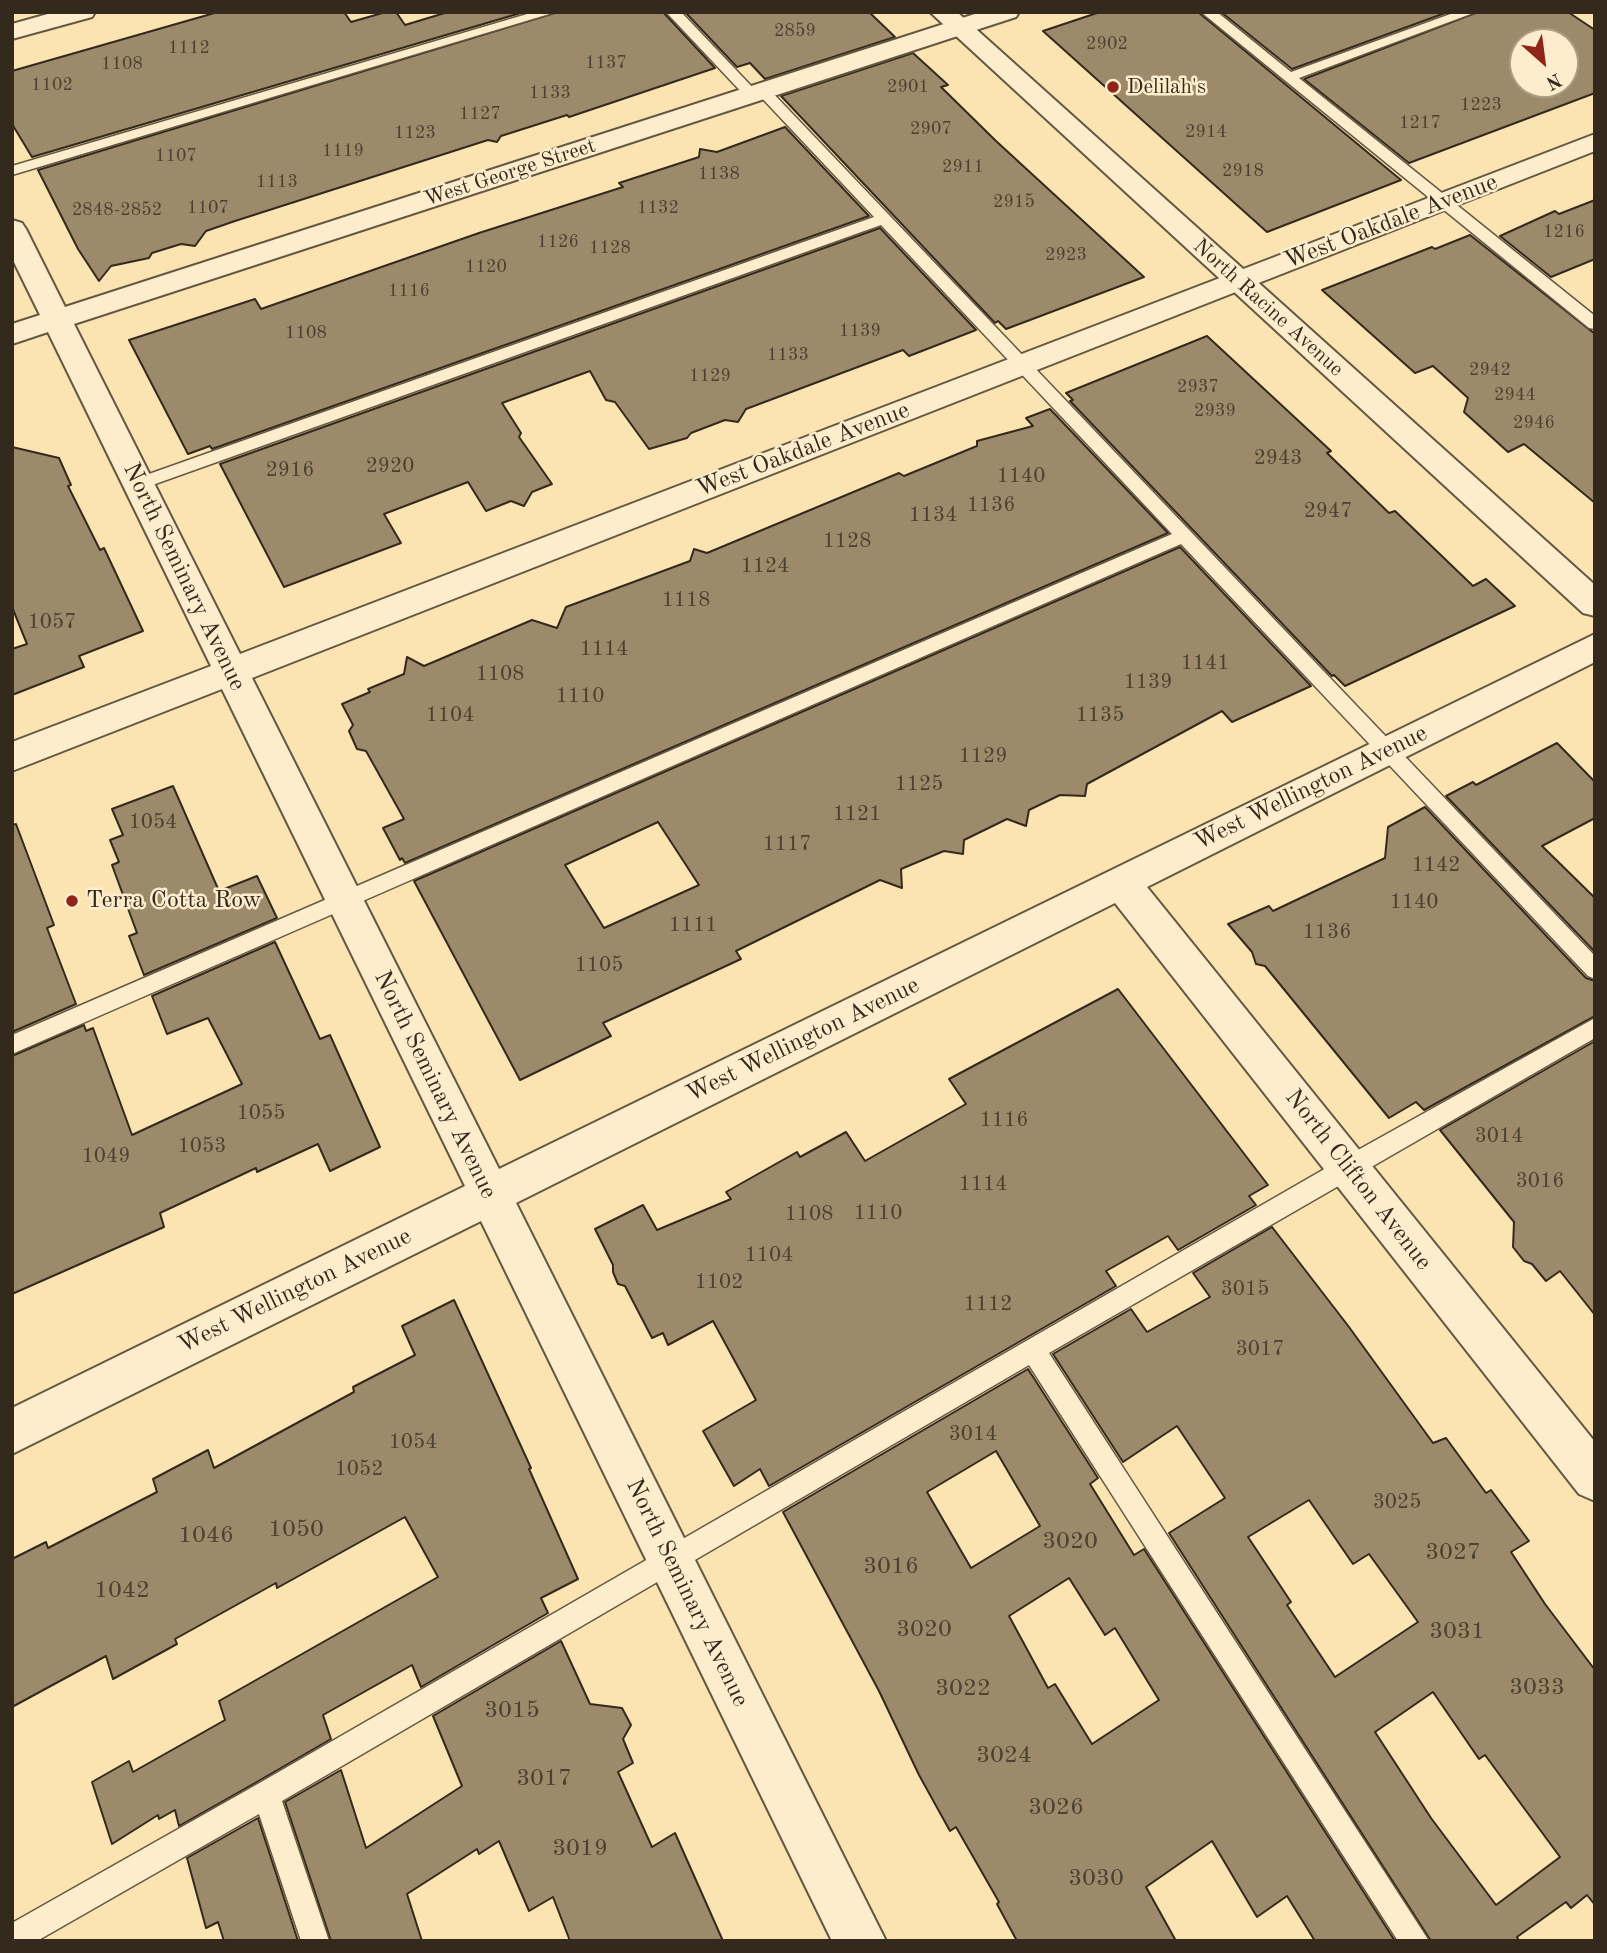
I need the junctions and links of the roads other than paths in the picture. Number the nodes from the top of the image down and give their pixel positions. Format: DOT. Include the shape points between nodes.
graph roads {
  1 [pos="83,12"];
  2 [pos="549,12"];
  3 [pos="673,12"];
  4 [pos="1007,12"];
  5 [pos="1208,12"];
  6 [pos="1469,12"];
  7 [pos="950,20"];
  8 [pos="12,32"];
  9 [pos="1289,77"];
  10 [pos="758,93"];
  11 [pos="1595,142"];
  12 [pos="12,171"];
  13 [pos="1443,202"];
  14 [pos="884,219"];
  15 [pos="12,229"];
  16 [pos="1238,281"];
  17 [pos="57,320"];
  18 [pos="1595,324"];
  19 [pos="12,334"];
  20 [pos="1022,365"];
  21 [pos="138,484"];
  22 [pos="1184,536"];
  23 [pos="1595,604"];
  24 [pos="1595,647"];
  25 [pos="231,672"];
  26 [pos="1387,750"];
  27 [pos="12,757"];
  28 [pos="1121,882"];
  29 [pos="345,902"];
  30 [pos="1595,970"];
  31 [pos="1595,1027"];
  32 [pos="12,1045"];
  33 [pos="1348,1167"];
  34 [pos="490,1195"];
  35 [pos="1033,1350"];
  36 [pos="12,1432"];
  37 [pos="1595,1478"];
  38 [pos="670,1559"];
  39 [pos="266,1795"];
  40 [pos="12,1939"];
  41 [pos="315,1941"];
  42 [pos="859,1941"];
  43 [pos="1415,1941"];
  1 -- 8 [label="street"];
  2 -- 12 [label="lane"];
  3 -- 10 [label="lane"];
  4 -- 7 [label="street, West George Street"];
  5 -- 9 [label="lane"];
  6 -- 9 [label="lane"];
  7 -- 10 [label="street, West George Street"];
  7 -- 16 [label="street, North Racine Avenue"];
  9 -- 13 [label="lane"];
  10 -- 14 [label="lane"];
  10 -- 17 [label="street, West George Street"];
  11 -- 13 [label="street, West Oakdale Avenue"];
  13 -- 16 [label="street, West Oakdale Avenue"];
  13 -- 18 [label="lane"];
  14 -- 20 [label="lane"];
  14 -- 21 [label="lane"];
  15 -- 17 [label="street, North Seminary Avenue"];
  16 -- 20 [label="street, West Oakdale Avenue"];
  16 -- 23 [label="street, North Racine Avenue"];
  17 -- 19 [label="street, West George Street"];
  17 -- 21 [label="street, North Seminary Avenue"];
  20 -- 22 [label="lane"];
  20 -- 25 [label="street, West Oakdale Avenue"];
  21 -- 25 [label="street, North Seminary Avenue"];
  22 -- 26 [label="lane"];
  22 -- 29 [label="lane"];
  24 -- 26 [label="street, West Wellington Avenue"];
  25 -- 27 [label="street, West Oakdale Avenue"];
  25 -- 29 [label="street, North Seminary Avenue"];
  26 -- 28 [label="street, West Wellington Avenue"];
  26 -- 30 [label="lane"];
  28 -- 33 [label="street, North Clifton Avenue"];
  28 -- 34 [label="street, West Wellington Avenue"];
  29 -- 32 [label="lane"];
  29 -- 34 [label="street, North Seminary Avenue"];
  31 -- 33 [label="lane"];
  33 -- 35 [label="lane"];
  33 -- 37 [label="street, North Clifton Avenue"];
  34 -- 36 [label="street, West Wellington Avenue"];
  34 -- 38 [label="street, North Seminary Avenue"];
  35 -- 38 [label="lane"];
  35 -- 43 [label="lane"];
  38 -- 39 [label="lane"];
  38 -- 42 [label="street, North Seminary Avenue"];
  39 -- 40 [label="lane"];
  39 -- 41 [label="lane"];
}
